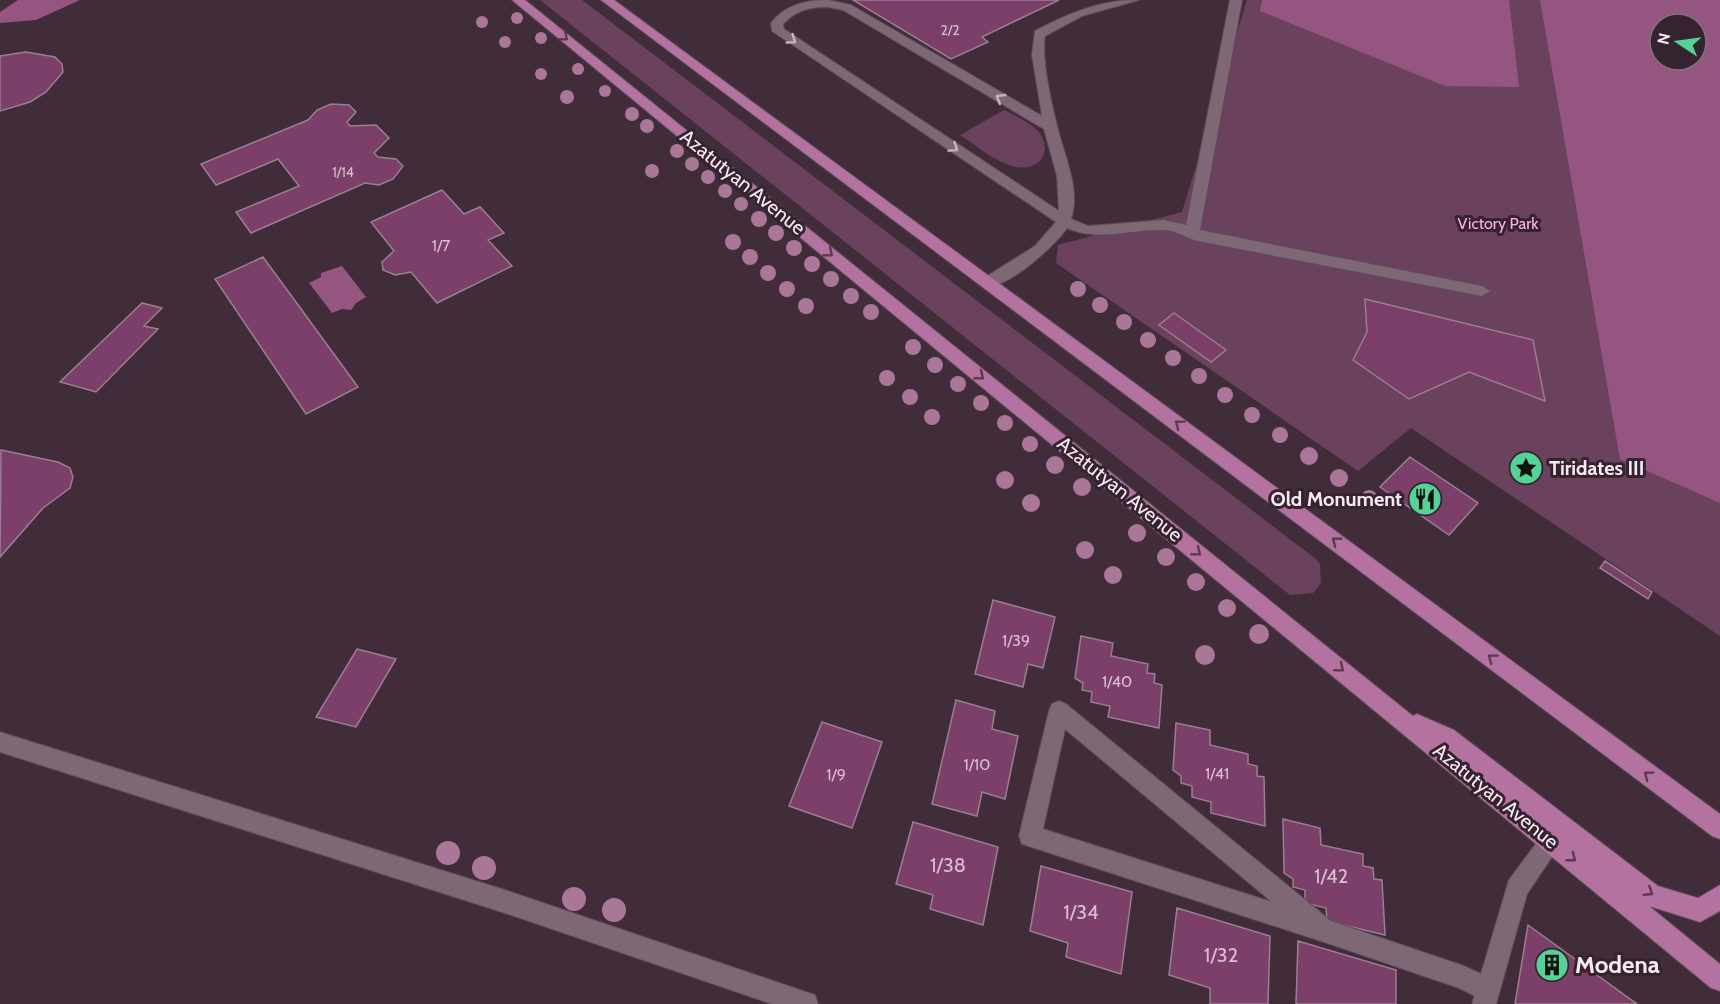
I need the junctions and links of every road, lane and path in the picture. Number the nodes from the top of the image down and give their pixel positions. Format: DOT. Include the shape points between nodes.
graph roads {
  1 [pos="518,0"];
  2 [pos="607,0"];
  3 [pos="1133,0"];
  4 [pos="1236,0"];
  5 [pos="1051,127"];
  6 [pos="1064,221"];
  7 [pos="1192,231"];
  8 [pos="989,282"];
  9 [pos="1482,291"];
  10 [pos="1396,715"];
  11 [pos="0,742"];
  12 [pos="1720,828"];
  13 [pos="1551,842"];
  14 [pos="1720,897"];
  15 [pos="1324,930"];
  16 [pos="1720,979"];
  17 [pos="1485,997"];
  18 [pos="806,1004"];
  1 -- 10 [label="main road, Azatutyan Avenue, one-way"];
  2 -- 8 [label="main road"];
  3 -- 5 [label="street" via="1078,13 1039,34"];
  4 -- 7 [label="street"];
  5 -- 6 [label="street" via="1066,188"];
  5 -- 6 [label="street, one-way" via="848,7 825,2 810,4 796,8 777,23 778,31"];
  6 -- 7 [label="street" via="1086,231 1164,225"];
  6 -- 8 [label="street" via="1036,252"];
  7 -- 9 [label="street" via="1198,236"];
  12 -- 8 [label="main road, one-way"];
  10 -- 13 [label="main road, Azatutyan Avenue"];
  10 -- 14 [label="main road, one-way" via="1447,737 1652,896 1700,910"];
  11 -- 18 [label="street" via="231,817 375,858 674,956"];
  13 -- 16 [label="main road, Azatutyan Avenue, one-way"];
  13 -- 17 [label="street" via="1516,888"];
  15 -- 15 [label="street" via="1030,836 1059,711 1178,809"];
  15 -- 17 [label="street" via="1464,978"];
}
